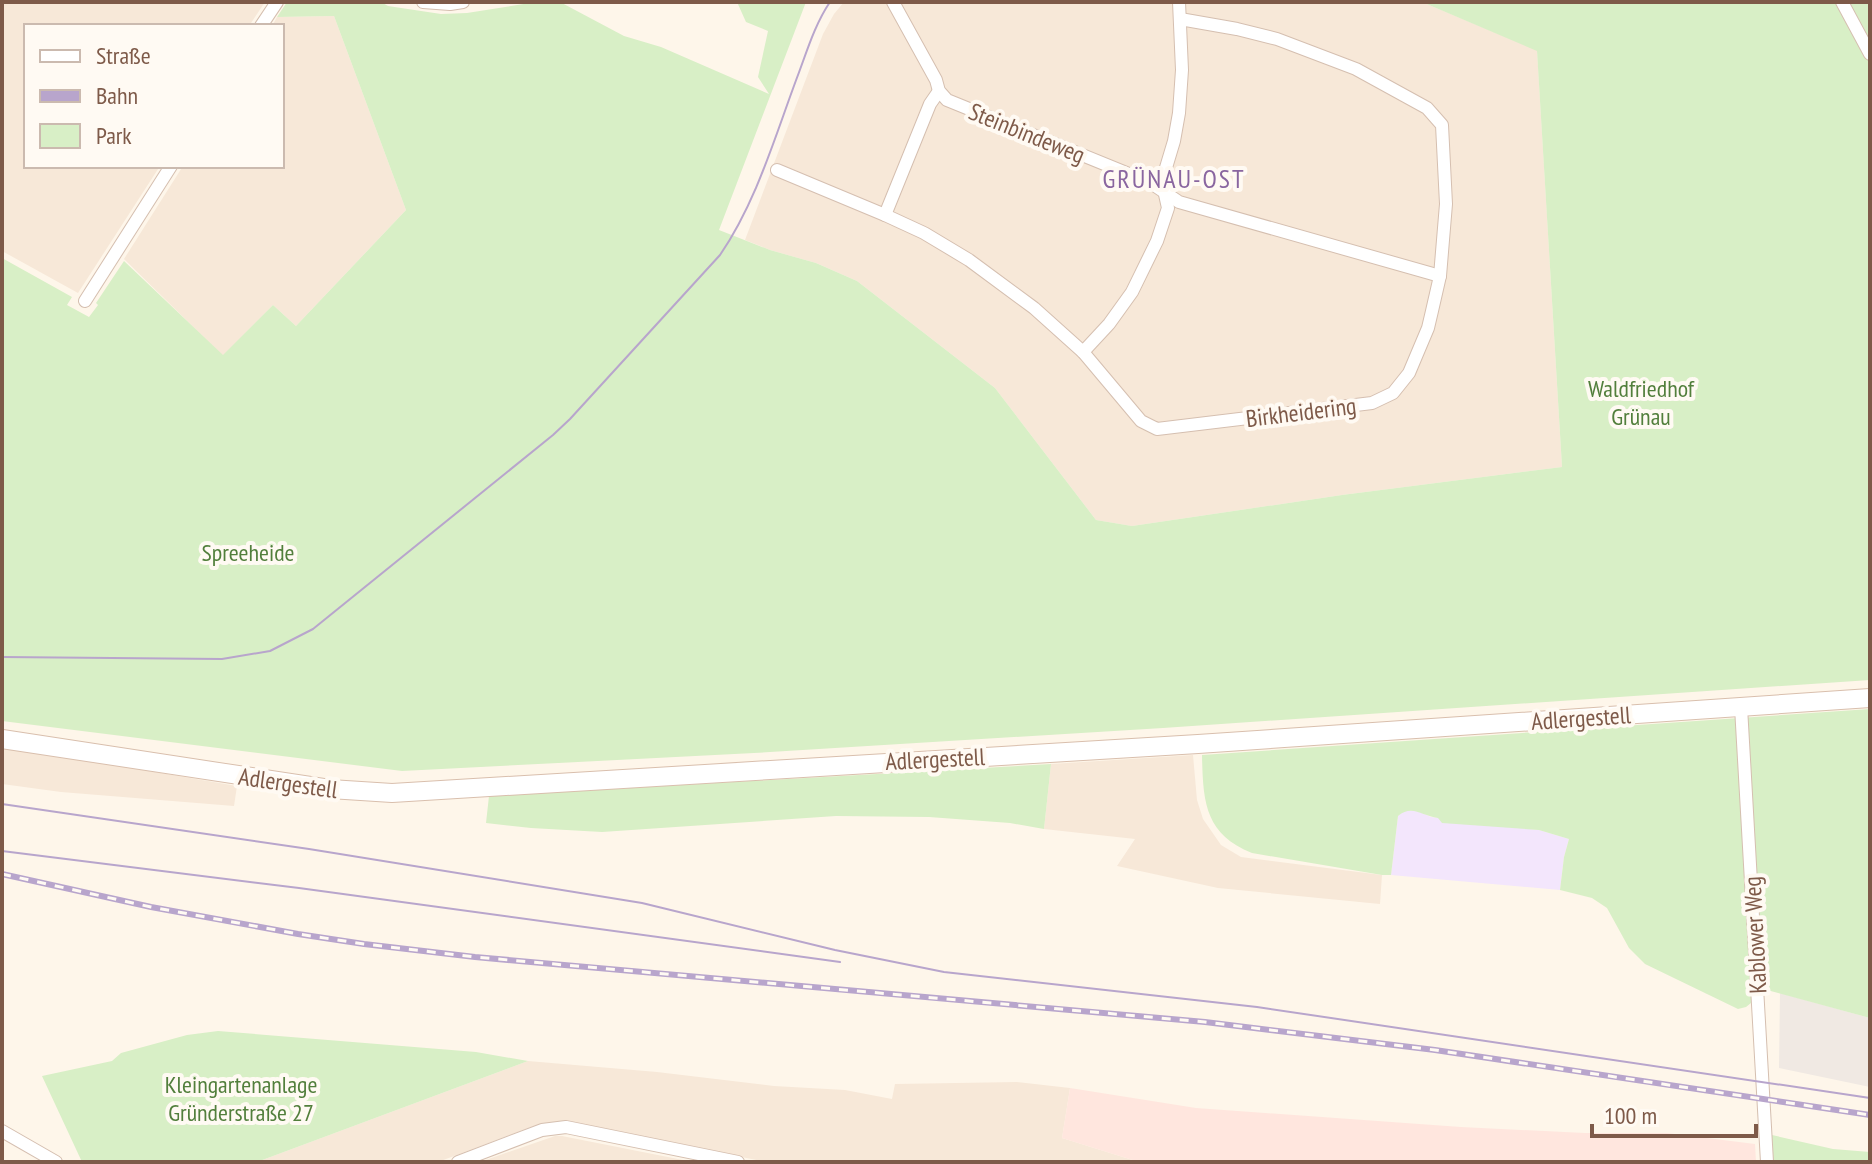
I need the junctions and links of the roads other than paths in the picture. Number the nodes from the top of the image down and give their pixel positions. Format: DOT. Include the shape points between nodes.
graph roads {
  1 [pos="277,2"];
  2 [pos="423,2"];
  3 [pos="463,2"];
  4 [pos="893,2"];
  5 [pos="1179,2"];
  6 [pos="1842,2"];
  7 [pos="1180,19"];
  8 [pos="262,24"];
  9 [pos="1870,54"];
  10 [pos="939,91"];
  11 [pos="170,168"];
  12 [pos="777,170"];
  13 [pos="1165,192"];
  14 [pos="885,215"];
  15 [pos="1440,276"];
  16 [pos="85,301"];
  17 [pos="1083,352"];
  18 [pos="1870,698"];
  19 [pos="1741,707"];
  20 [pos="2,739"];
  21 [pos="2,1131"];
  22 [pos="56,1162"];
  23 [pos="458,1162"];
  24 [pos="738,1162"];
  25 [pos="1767,1162"];
  1 -- 8 [label="street"];
  2 -- 3 [label="street"];
  4 -- 10 [label="street"];
  5 -- 7 [label="street"];
  6 -- 9 [label="street"];
  7 -- 13 [label="street" via="1179,113 1162,181"];
  7 -- 15 [label="street, Birkheidering" via="1277,39 1363,72 1427,108 1442,125 1446,204"];
  10 -- 13 [label="street, Steinbindeweg" via="947,100"];
  10 -- 14 [label="street"];
  11 -- 16 [label="street"];
  12 -- 14 [label="street, Birkheidering"];
  13 -- 15 [label="street, Steinbindeweg" via="1179,202"];
  13 -- 17 [label="street" via="1168,208 1147,265 1120,309"];
  14 -- 17 [label="street, Birkheidering" via="991,275"];
  15 -- 17 [label="street, Birkheidering" via="1428,328 1409,373 1393,393 1372,403 1157,429 1141,421"];
  18 -- 19 [label="main road, Adlergestell"];
  19 -- 20 [label="main road, Adlergestell" via="392,793 330,789"];
  19 -- 25 [label="street, Kablower Weg"];
  21 -- 22 [label="street"];
  23 -- 24 [label="street" via="542,1130 566,1127"];
}
